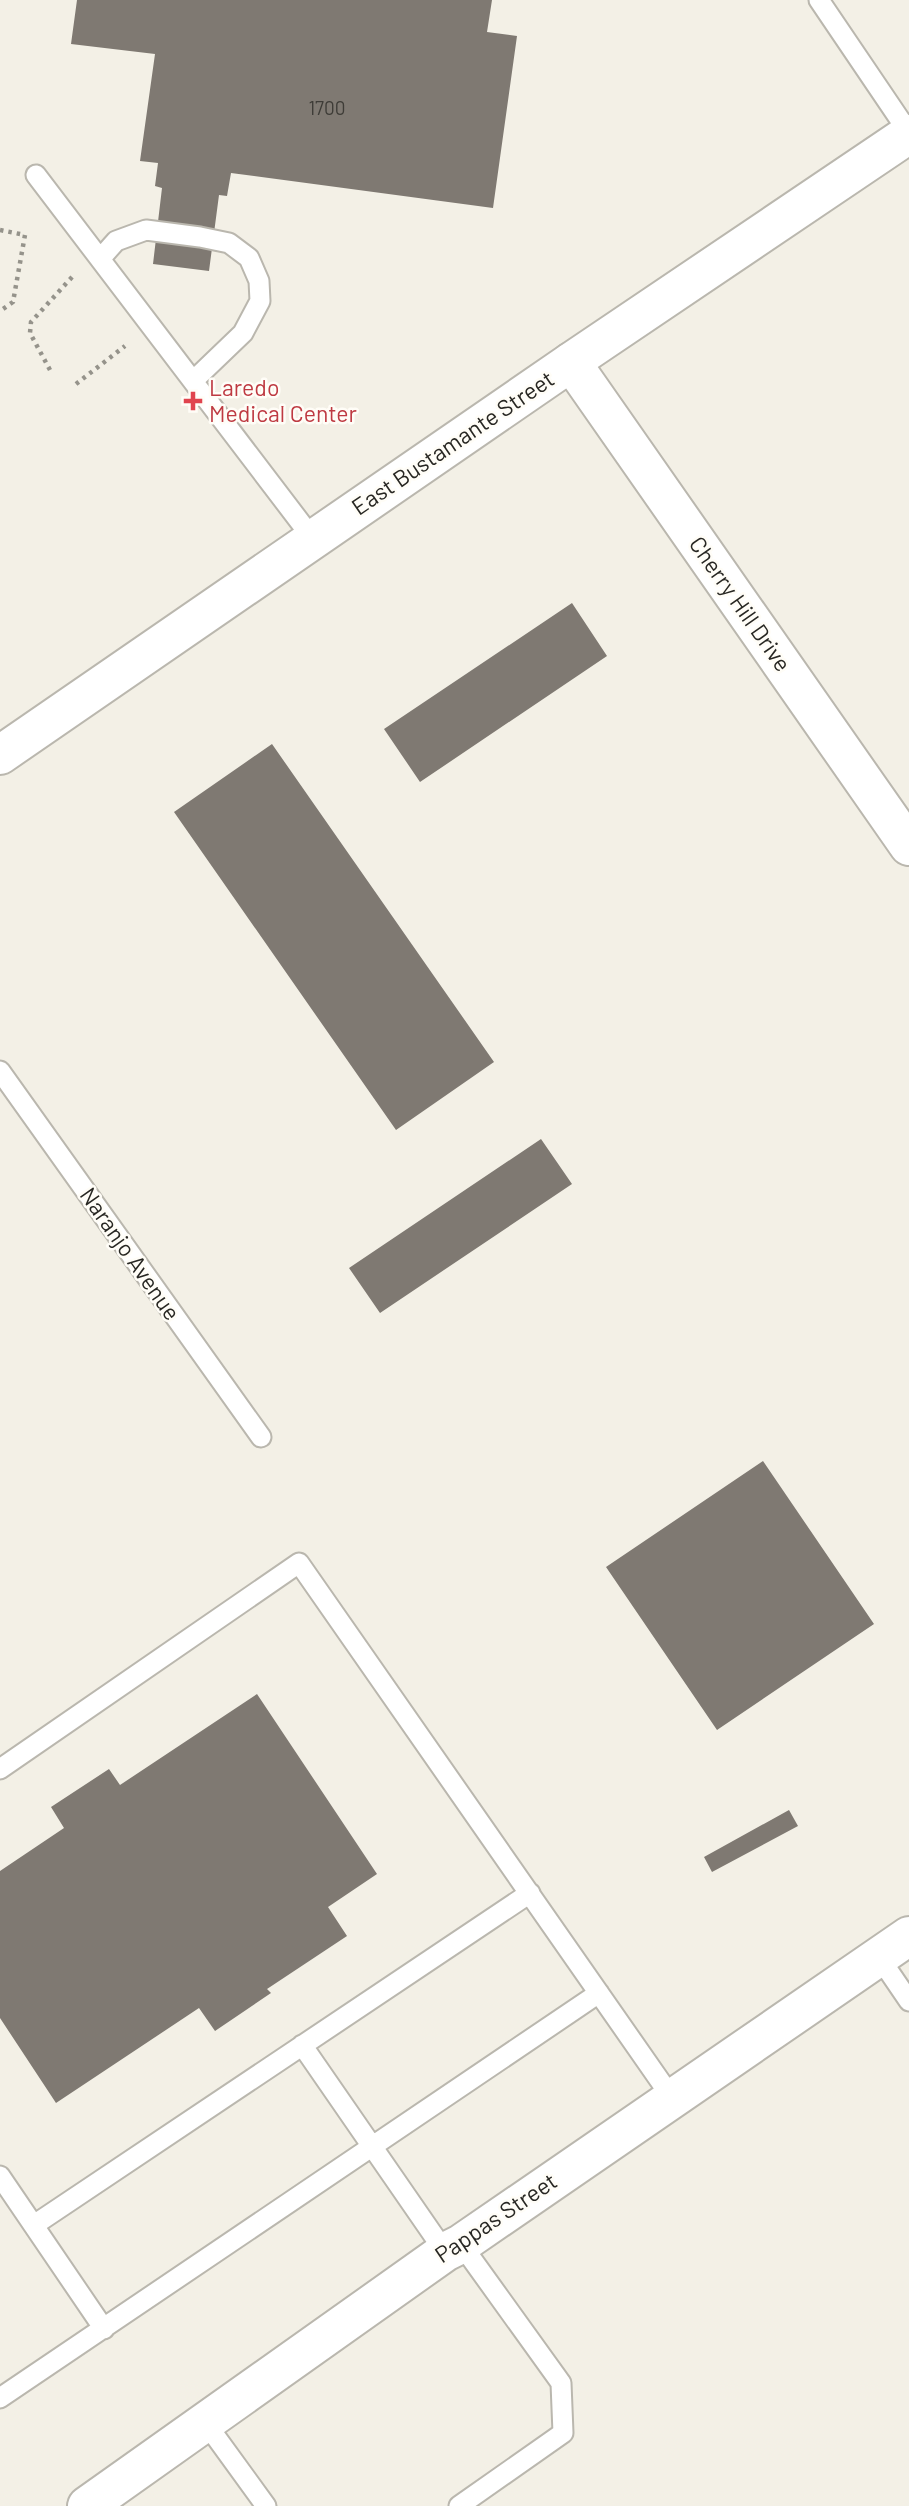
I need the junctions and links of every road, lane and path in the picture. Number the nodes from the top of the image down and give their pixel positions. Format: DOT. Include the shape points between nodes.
graph roads {
  1 [pos="819,0"];
  2 [pos="909,134"];
  3 [pos="36,175"];
  4 [pos="0,230"];
  5 [pos="97,255"];
  6 [pos="0,311"];
  7 [pos="151,326"];
  8 [pos="571,362"];
  9 [pos="50,370"];
  10 [pos="193,381"];
  11 [pos="76,384"];
  12 [pos="313,539"];
  13 [pos="0,755"];
  14 [pos="909,846"];
  15 [pos="0,1071"];
  16 [pos="261,1437"];
  17 [pos="0,1769"];
  18 [pos="530,1893"];
  19 [pos="894,1946"];
  20 [pos="599,1993"];
  21 [pos="909,2001"];
  22 [pos="302,2045"];
  23 [pos="672,2098"];
  24 [pos="373,2147"];
  25 [pos="0,2176"];
  26 [pos="34,2225"];
  27 [pos="453,2248"];
  28 [pos="104,2329"];
  29 [pos="0,2398"];
  30 [pos="205,2422"];
  31 [pos="86,2506"];
  32 [pos="267,2506"];
  33 [pos="459,2506"];
  1 -- 2 [label="lane"];
  2 -- 8 [label="street, East Bustamante Street"];
  3 -- 5 [label="lane"];
  4 -- 6 [label="path" via="25,235 13,302"];
  5 -- 7 [label="lane"];
  5 -- 9 [label="path" via="31,322 30,333"];
  5 -- 10 [label="lane" via="116,241 146,230 229,243 249,258 259,281 260,301 243,333"];
  7 -- 10 [label="lane"];
  7 -- 11 [label="path"];
  8 -- 12 [label="street, East Bustamante Street"];
  8 -- 14 [label="street, Cherry Hill Drive"];
  10 -- 12 [label="lane"];
  12 -- 13 [label="street, East Bustamante Street"];
  15 -- 16 [label="lane, Naranjo Avenue"];
  17 -- 18 [label="lane" via="299,1563"];
  18 -- 20 [label="lane"];
  18 -- 22 [label="lane"];
  19 -- 21 [label="lane"];
  19 -- 23 [label="street, Pappas Street"];
  20 -- 23 [label="lane"];
  20 -- 24 [label="lane"];
  22 -- 24 [label="lane"];
  22 -- 26 [label="lane"];
  23 -- 27 [label="street, Pappas Street"];
  24 -- 27 [label="lane"];
  24 -- 28 [label="lane"];
  25 -- 26 [label="lane"];
  26 -- 28 [label="lane"];
  27 -- 30 [label="street, Pappas Street"];
  27 -- 33 [label="lane" via="561,2383 564,2434"];
  28 -- 29 [label="lane"];
  30 -- 31 [label="street, Pappas Street"];
  30 -- 32 [label="lane"];
}
